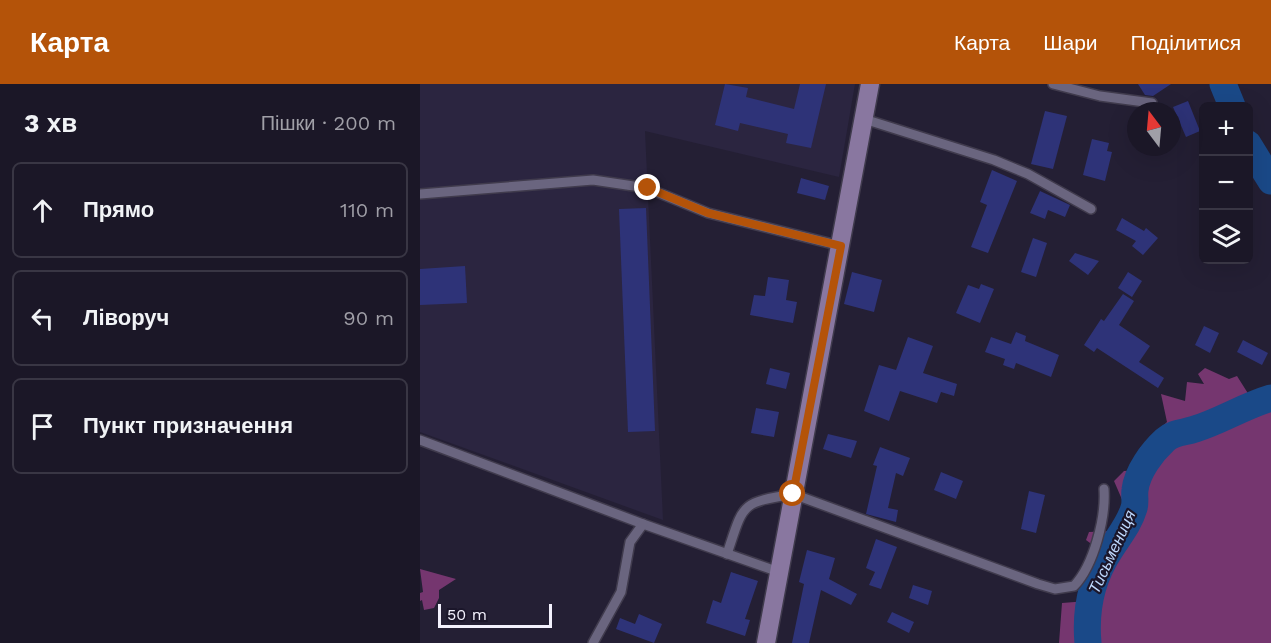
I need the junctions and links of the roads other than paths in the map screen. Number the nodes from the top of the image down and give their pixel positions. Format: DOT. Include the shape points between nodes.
graph roads {
  1 [pos="870,84"];
  2 [pos="1053,84"];
  3 [pos="1152,102"];
  4 [pos="864,119"];
  5 [pos="420,194"];
  6 [pos="1091,209"];
  7 [pos="841,246"];
  8 [pos="420,440"];
  9 [pos="1104,489"];
  10 [pos="793,494"];
  11 [pos="643,524"];
  12 [pos="727,554"];
  13 [pos="779,572"];
  14 [pos="593,643"];
  15 [pos="766,643"];
  1 -- 4 [label="main road"];
  2 -- 3 [label="lane" via="1100,96"];
  4 -- 6 [label="lane" via="994,160"];
  4 -- 7 [label="main road"];
  5 -- 7 [label="lane" via="593,180 648,188 708,213"];
  7 -- 10 [label="main road"];
  8 -- 11 [label="lane"];
  9 -- 10 [label="lane" via="1102,520 1086,570 1074,586 1064,588 1038,584"];
  10 -- 12 [label="lane" via="754,501 744,510"];
  10 -- 13 [label="main road"];
  11 -- 12 [label="lane"];
  11 -- 14 [label="lane" via="630,542 621,592"];
  12 -- 13 [label="lane"];
  13 -- 15 [label="main road"];
}
